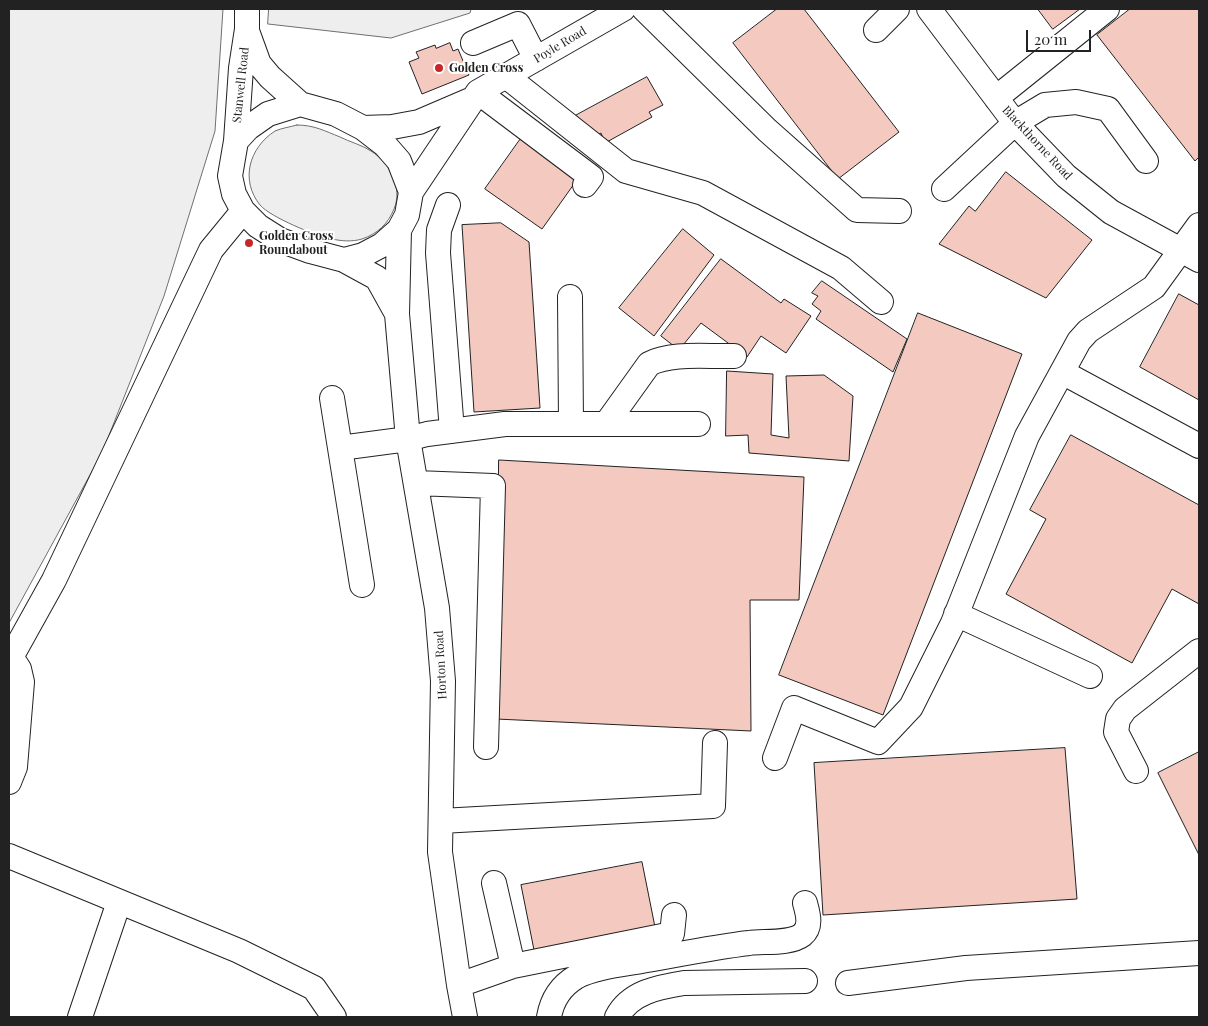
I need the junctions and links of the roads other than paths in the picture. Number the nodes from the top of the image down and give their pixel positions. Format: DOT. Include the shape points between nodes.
graph roads {
  1 [pos="623,9"];
  2 [pos="644,9"];
  3 [pos="897,9"];
  4 [pos="1107,9"];
  5 [pos="933,11"];
  6 [pos="247,19"];
  7 [pos="876,30"];
  8 [pos="473,43"];
  9 [pos="536,59"];
  10 [pos="506,76"];
  11 [pos="476,95"];
  12 [pos="996,98"];
  13 [pos="300,104"];
  14 [pos="1015,123"];
  15 [pos="363,128"];
  16 [pos="236,141"];
  17 [pos="1146,160"];
  18 [pos="585,185"];
  19 [pos="944,189"];
  20 [pos="412,192"];
  21 [pos="448,205"];
  22 [pos="243,211"];
  23 [pos="900,211"];
  24 [pos="1199,225"];
  25 [pos="399,230"];
  26 [pos="1190,255"];
  27 [pos="344,260"];
  28 [pos="570,296"];
  29 [pos="881,302"];
  30 [pos="397,314"];
  31 [pos="734,356"];
  32 [pos="1062,372"];
  33 [pos="332,398"];
  34 [pos="571,424"];
  35 [pos="606,424"];
  36 [pos="698,424"];
  37 [pos="452,432"];
  38 [pos="408,439"];
  39 [pos="1199,446"];
  40 [pos="340,448"];
  41 [pos="416,483"];
  42 [pos="362,585"];
  43 [pos="956,614"];
  44 [pos="1199,651"];
  45 [pos="10,659"];
  46 [pos="1090,676"];
  47 [pos="715,743"];
  48 [pos="486,747"];
  49 [pos="775,758"];
  50 [pos="1136,771"];
  51 [pos="9,782"];
  52 [pos="441,821"];
  53 [pos="9,856"];
  54 [pos="494,883"];
  55 [pos="119,902"];
  56 [pos="805,903"];
  57 [pos="674,915"];
  58 [pos="1199,953"];
  59 [pos="513,966"];
  60 [pos="805,981"];
  61 [pos="848,983"];
  62 [pos="459,985"];
  63 [pos="80,1017"];
  64 [pos="334,1017"];
  65 [pos="465,1017"];
  66 [pos="549,1017"];
  67 [pos="617,1017"];
  1 -- 9 [label="street, Poyle Road"];
  2 -- 23 [label="street" via="767,130 857,210"];
  3 -- 7 [label="street"];
  4 -- 12 [label="street"];
  5 -- 12 [label="street, Blackthorne Road"];
  6 -- 13 [label="street, Stanwell Road" via="259,64"];
  6 -- 16 [label="street, Stanwell Road"];
  8 -- 9 [label="street" via="518,24"];
  9 -- 10 [label="street, Poyle Road"];
  10 -- 11 [label="street, Poyle Road"];
  10 -- 29 [label="street" via="626,171 703,193 841,268"];
  11 -- 15 [label="street, Poyle Road" via="419,122"];
  11 -- 18 [label="street" via="591,177"];
  11 -- 20 [label="street, Poyle Road"];
  12 -- 14 [label="street, Blackthorne Road"];
  13 -- 15 [label="street" via="336,114"];
  13 -- 16 [label="street" via="268,114"];
  14 -- 17 [label="street" via="1045,105 1076,102 1108,109"];
  14 -- 19 [label="street"];
  14 -- 26 [label="street, Blackthorne Road" via="1066,176 1111,212"];
  15 -- 20 [label="street" via="399,161"];
  16 -- 22 [label="street" via="230,176 234,194"];
  20 -- 25 [label="street"];
  21 -- 37 [label="street" via="439,230 438,253"];
  22 -- 27 [label="street" via="258,226 280,240"];
  22 -- 45 [label="street" via="211,250 54,580"];
  24 -- 26 [label="street"];
  25 -- 27 [label="street" via="382,245"];
  25 -- 30 [label="street, Horton Road"];
  26 -- 32 [label="street" via="1154,287 1088,331"];
  27 -- 30 [label="street, Horton Road" via="376,278"];
  28 -- 34 [label="street"];
  30 -- 38 [label="street, Horton Road"];
  31 -- 35 [label="street" via="675,357 649,364"];
  32 -- 39 [label="street"];
  32 -- 43 [label="street" via="1027,436"];
  33 -- 40 [label="street"];
  34 -- 35 [label="street"];
  34 -- 37 [label="street" via="504,424"];
  35 -- 36 [label="street"];
  37 -- 38 [label="street"];
  38 -- 40 [label="street"];
  38 -- 41 [label="street, Horton Road"];
  40 -- 42 [label="street"];
  41 -- 48 [label="street" via="493,486"];
  41 -- 52 [label="street, Horton Road" via="437,608 443,681"];
  43 -- 46 [label="street"];
  43 -- 49 [label="street" via="911,707 878,742 794,708"];
  44 -- 50 [label="street" via="1125,709 1118,719 1116,732"];
  45 -- 51 [label="street" via="19,670 22,682 15,767"];
  47 -- 52 [label="street" via="713,806"];
  52 -- 62 [label="street, Horton Road" via="440,852"];
  53 -- 55 [label="street"];
  54 -- 59 [label="street"];
  55 -- 63 [label="street"];
  55 -- 64 [label="street" via="239,951 314,988"];
  56 -- 66 [label="street" via="809,918 801,936 591,972 562,988 552,1004"];
  57 -- 59 [label="street" via="672,934"];
  58 -- 61 [label="street" via="966,968"];
  59 -- 62 [label="street"];
  60 -- 67 [label="street" via="672,985 641,994 629,1001"];
  62 -- 65 [label="street, Horton Road"];
}
